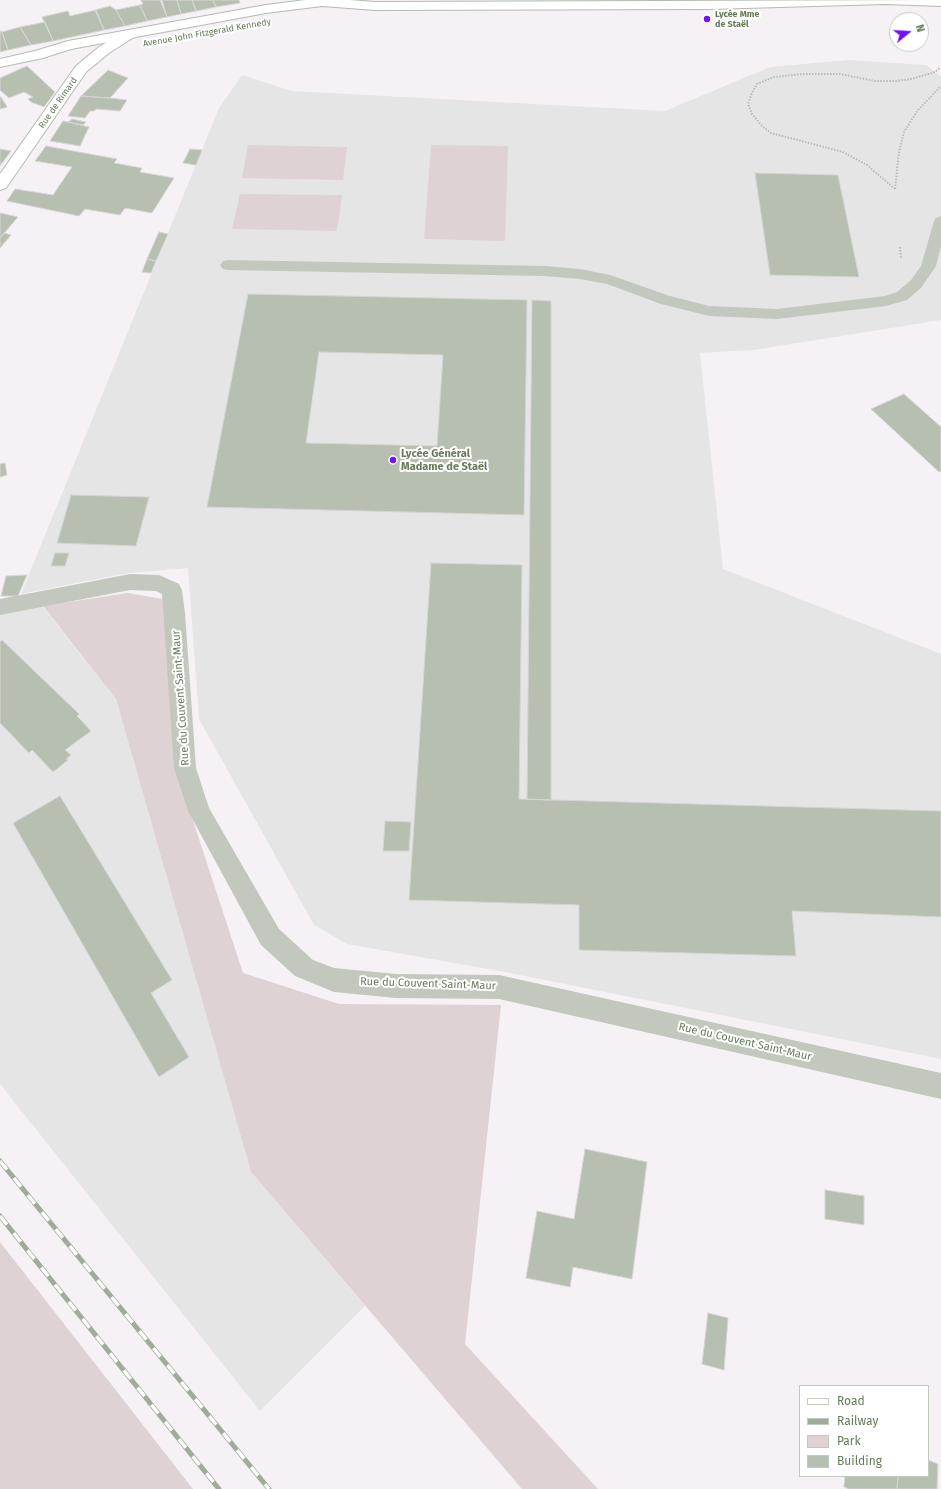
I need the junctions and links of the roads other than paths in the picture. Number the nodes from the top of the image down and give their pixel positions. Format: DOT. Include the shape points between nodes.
graph roads {
  1 [pos="885,0"];
  2 [pos="326,1"];
  3 [pos="941,2"];
  4 [pos="407,3"];
  5 [pos="375,6"];
  6 [pos="275,22"];
  7 [pos="129,34"];
  8 [pos="155,43"];
  9 [pos="104,50"];
  10 [pos="38,55"];
  11 [pos="0,63"];
  12 [pos="0,185"];
  13 [pos="941,221"];
  14 [pos="228,265"];
  15 [pos="0,607"];
  16 [pos="941,1086"];
  1 -- 3 [label="main road"];
  1 -- 4 [label="main road" via="710,5"];
  2 -- 5 [label="main road, Avenue John Fitzgerald Kennedy"];
  2 -- 7 [label="main road, Avenue John Fitzgerald Kennedy" via="266,9"];
  4 -- 5 [label="main road"];
  5 -- 6 [label="main road, Avenue John Fitzgerald Kennedy"];
  7 -- 9 [label="main road, Rue de Rimard"];
  7 -- 10 [label="main road, Avenue John Fitzgerald Kennedy" via="68,45"];
  8 -- 9 [label="main road, Avenue John Fitzgerald Kennedy"];
  9 -- 10 [label="main road, Avenue John Fitzgerald Kennedy" via="61,56"];
  9 -- 12 [label="main road, Rue de Rimard" via="81,69"];
  10 -- 11 [label="main road, Avenue John Fitzgerald Kennedy"];
  13 -- 14 [label="lane" via="928,266 916,284 902,296 886,301 778,314 709,311 666,300 610,280 580,274"];
  15 -- 16 [label="street, Rue du Couvent Saint-Maur" via="130,582 159,583 172,590 185,768 199,811 270,937 304,968 334,980 396,986 499,987"];
}
